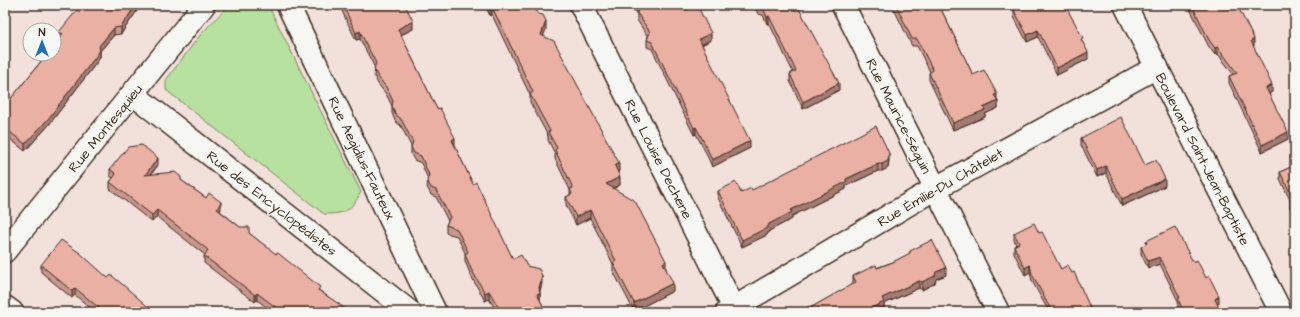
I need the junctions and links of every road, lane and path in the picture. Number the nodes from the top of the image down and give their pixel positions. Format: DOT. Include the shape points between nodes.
graph roads {
  1 [pos="204,5"];
  2 [pos="288,5"];
  3 [pos="581,5"];
  4 [pos="843,5"];
  5 [pos="1125,5"];
  6 [pos="1157,67"];
  7 [pos="133,94"];
  8 [pos="936,188"];
  9 [pos="5,251"];
  10 [pos="5,307"];
  11 [pos="732,311"];
  12 [pos="12,312"];
  13 [pos="410,312"];
  14 [pos="435,312"];
  15 [pos="998,312"];
  16 [pos="1281,312"];
  1 -- 7 [label="street, Rue Montesquieu"];
  2 -- 14 [label="street, Rue Aegidius-Fauteux"];
  3 -- 11 [label="street, Rue Louise Dechene"];
  4 -- 8 [label="street, Rue Maurice-Séguin"];
  5 -- 6 [label="street, Boulevard Saint-Jean-Baptiste"];
  6 -- 8 [label="street, Rue Émilie-Du Châtelet"];
  6 -- 16 [label="street, Boulevard Saint-Jean-Baptiste"];
  7 -- 9 [label="street, Rue Montesquieu"];
  7 -- 13 [label="street, Rue des Encyclopédistes"];
  8 -- 11 [label="street, Rue Émilie-Du Châtelet"];
  8 -- 15 [label="street, Rue Maurice-Séguin"];
  10 -- 12 [label="street"];
}
